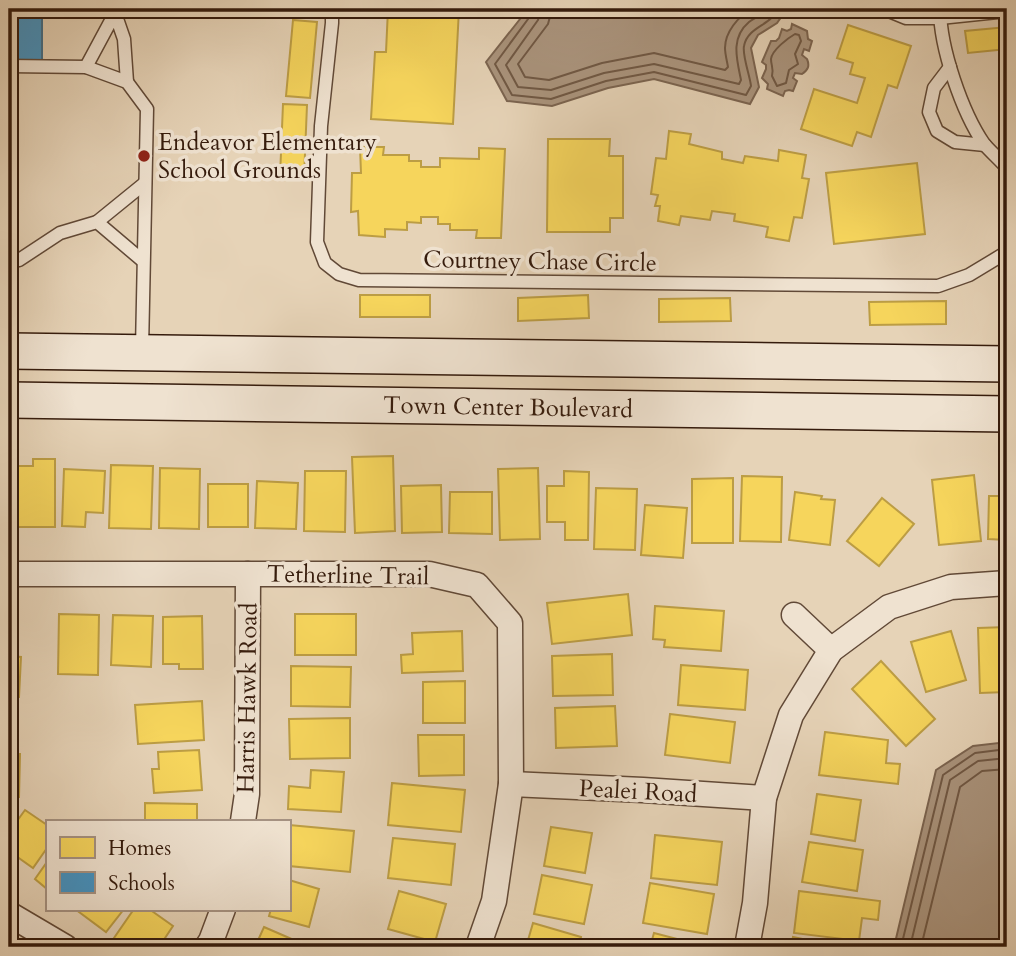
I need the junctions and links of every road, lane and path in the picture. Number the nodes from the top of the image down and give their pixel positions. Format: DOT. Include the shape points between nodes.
graph roads {
  1 [pos="332,9"];
  2 [pos="884,9"];
  3 [pos="115,11"];
  4 [pos="1007,11"];
  5 [pos="940,14"];
  6 [pos="9,66"];
  7 [pos="86,67"];
  8 [pos="950,67"];
  9 [pos="127,82"];
  10 [pos="985,145"];
  11 [pos="1007,167"];
  12 [pos="145,183"];
  13 [pos="97,222"];
  14 [pos="1007,253"];
  15 [pos="9,261"];
  16 [pos="143,261"];
  17 [pos="9,351"];
  18 [pos="142,353"];
  19 [pos="1007,364"];
  20 [pos="9,400"];
  21 [pos="1007,414"];
  22 [pos="9,574"];
  23 [pos="248,574"];
  24 [pos="1007,583"];
  25 [pos="794,615"];
  26 [pos="831,650"];
  27 [pos="512,784"];
  28 [pos="764,798"];
  29 [pos="243,820"];
  30 [pos="222,911"];
  31 [pos="9,914"];
  32 [pos="65,947"];
  33 [pos="207,947"];
  34 [pos="478,947"];
  35 [pos="747,947"];
  1 -- 14 [label="lane, Courtney Chase Circle" via="317,242 325,262 339,274 359,280 938,286"];
  2 -- 5 [label="lane" via="906,18"];
  3 -- 7 [label="lane"];
  3 -- 9 [label="lane" via="124,39"];
  4 -- 5 [label="lane"];
  5 -- 8 [label="lane"];
  6 -- 7 [label="lane"];
  7 -- 9 [label="lane"];
  8 -- 10 [label="lane" via="965,109"];
  8 -- 10 [label="lane" via="934,88 929,112 937,131 955,142"];
  9 -- 12 [label="lane" via="146,108"];
  10 -- 11 [label="lane"];
  12 -- 13 [label="lane"];
  12 -- 16 [label="lane"];
  13 -- 15 [label="lane" via="60,233 19,260"];
  13 -- 16 [label="lane"];
  16 -- 18 [label="lane"];
  17 -- 18 [label="main road, Town Center Boulevard"];
  18 -- 19 [label="main road, Town Center Boulevard"];
  20 -- 21 [label="main road, Town Center Boulevard"];
  22 -- 23 [label="street, Tetherline Trail"];
  23 -- 27 [label="street, Tetherline Trail" via="429,574 477,586 510,624"];
  23 -- 29 [label="street, Harris Hawk Road"];
  24 -- 26 [label="street" via="951,587 889,607"];
  25 -- 26 [label="street"];
  26 -- 28 [label="street" via="791,715"];
  27 -- 28 [label="street, Pealei Road"];
  27 -- 34 [label="street, Tetherline Trail" via="494,901"];
  28 -- 35 [label="street"];
  30 -- 33 [label="street"];
  31 -- 32 [label="street"];
}
